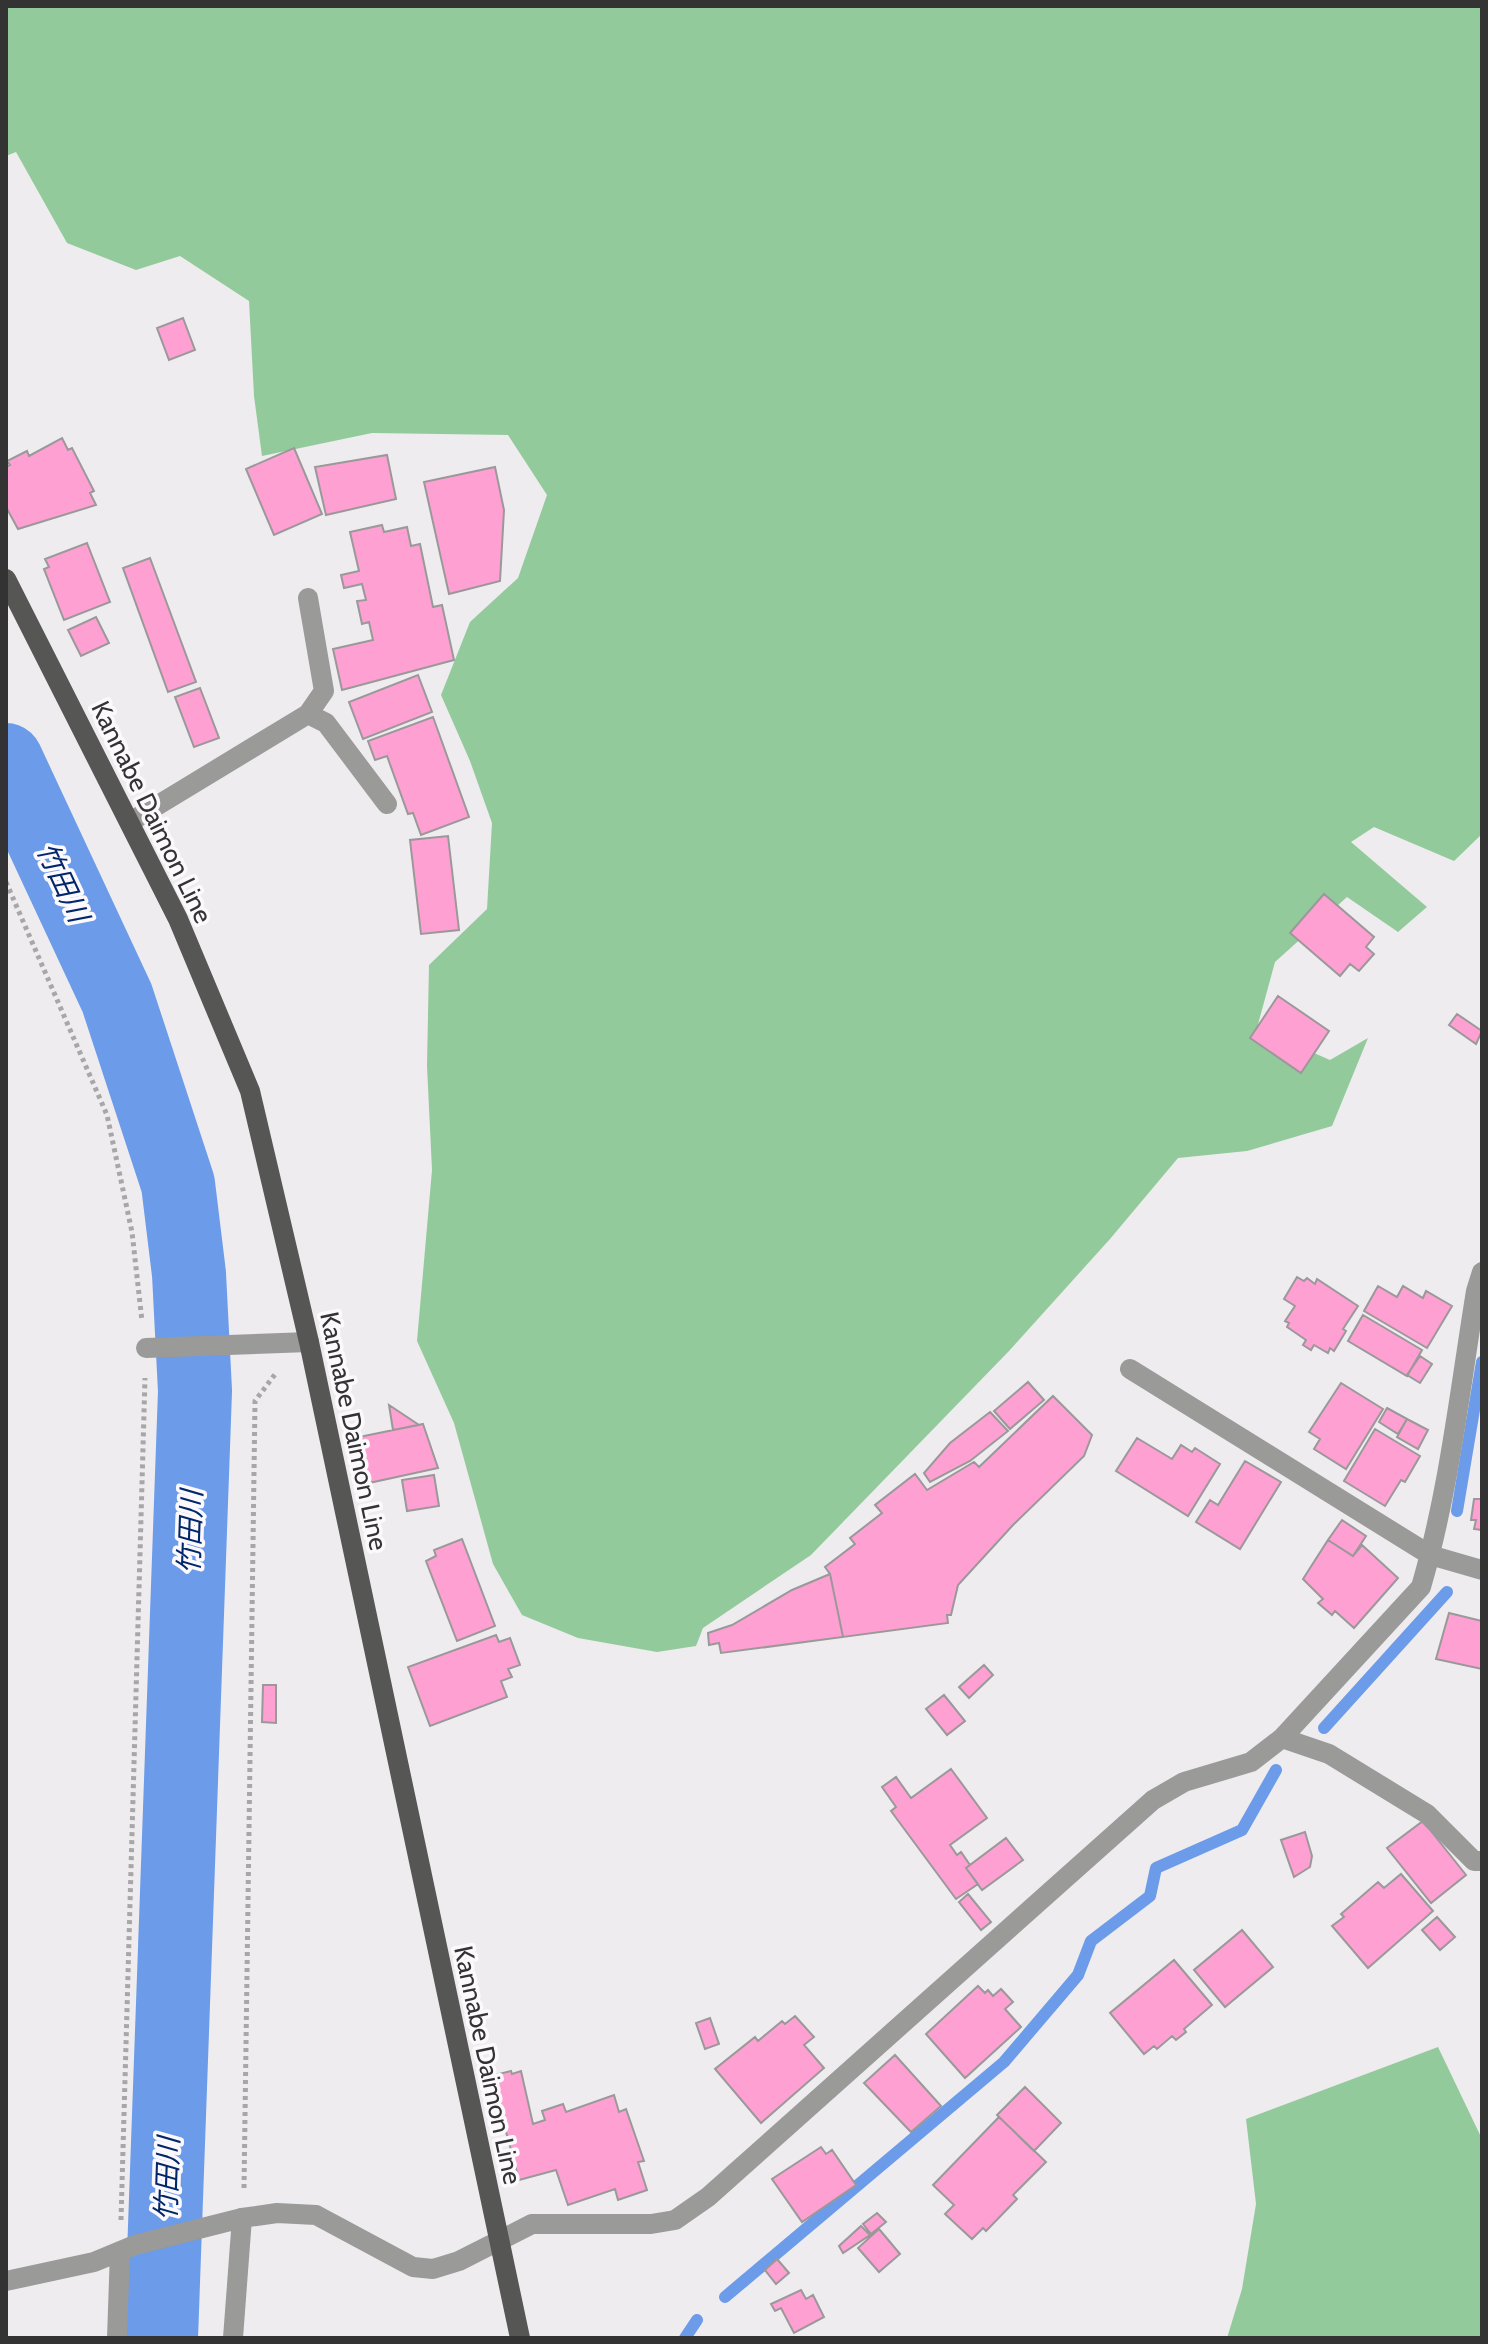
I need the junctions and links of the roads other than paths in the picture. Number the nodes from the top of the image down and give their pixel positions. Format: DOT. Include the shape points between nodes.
graph roads {
  1 [pos="6,579"];
  2 [pos="308,598"];
  3 [pos="308,714"];
  4 [pos="387,804"];
  5 [pos="130,822"];
  6 [pos="1480,1285"];
  7 [pos="309,1342"];
  8 [pos="153,1348"];
  9 [pos="1130,1369"];
  10 [pos="1430,1555"];
  11 [pos="1481,1567"];
  12 [pos="1282,1738"];
  13 [pos="1482,1861"];
  14 [pos="237,2219"];
  15 [pos="498,2240"];
  16 [pos="127,2248"];
  17 [pos="6,2281"];
  18 [pos="117,2338"];
  19 [pos="233,2338"];
  20 [pos="520,2338"];
  1 -- 5 [label="main road, Kannabe Daimon Line"];
  2 -- 3 [label="street" via="324,691"];
  3 -- 4 [label="street" via="326,723"];
  3 -- 5 [label="street"];
  5 -- 7 [label="main road, Kannabe Daimon Line" via="178,919 250,1091"];
  6 -- 10 [label="street"];
  7 -- 8 [label="street"];
  7 -- 15 [label="main road, Kannabe Daimon Line"];
  9 -- 10 [label="street"];
  10 -- 11 [label="street"];
  10 -- 12 [label="street" via="1421,1587"];
  12 -- 13 [label="street" via="1329,1754 1427,1814 1474,1861"];
  12 -- 15 [label="street" via="1251,1762 1184,1782 1153,1800 708,2197 675,2220 532,2224"];
  14 -- 15 [label="street" via="316,2215 413,2267 433,2269"];
  14 -- 16 [label="street"];
  14 -- 19 [label="street"];
  15 -- 20 [label="main road, Kannabe Daimon Line"];
  16 -- 17 [label="street" via="94,2262"];
  16 -- 18 [label="street"];
}
